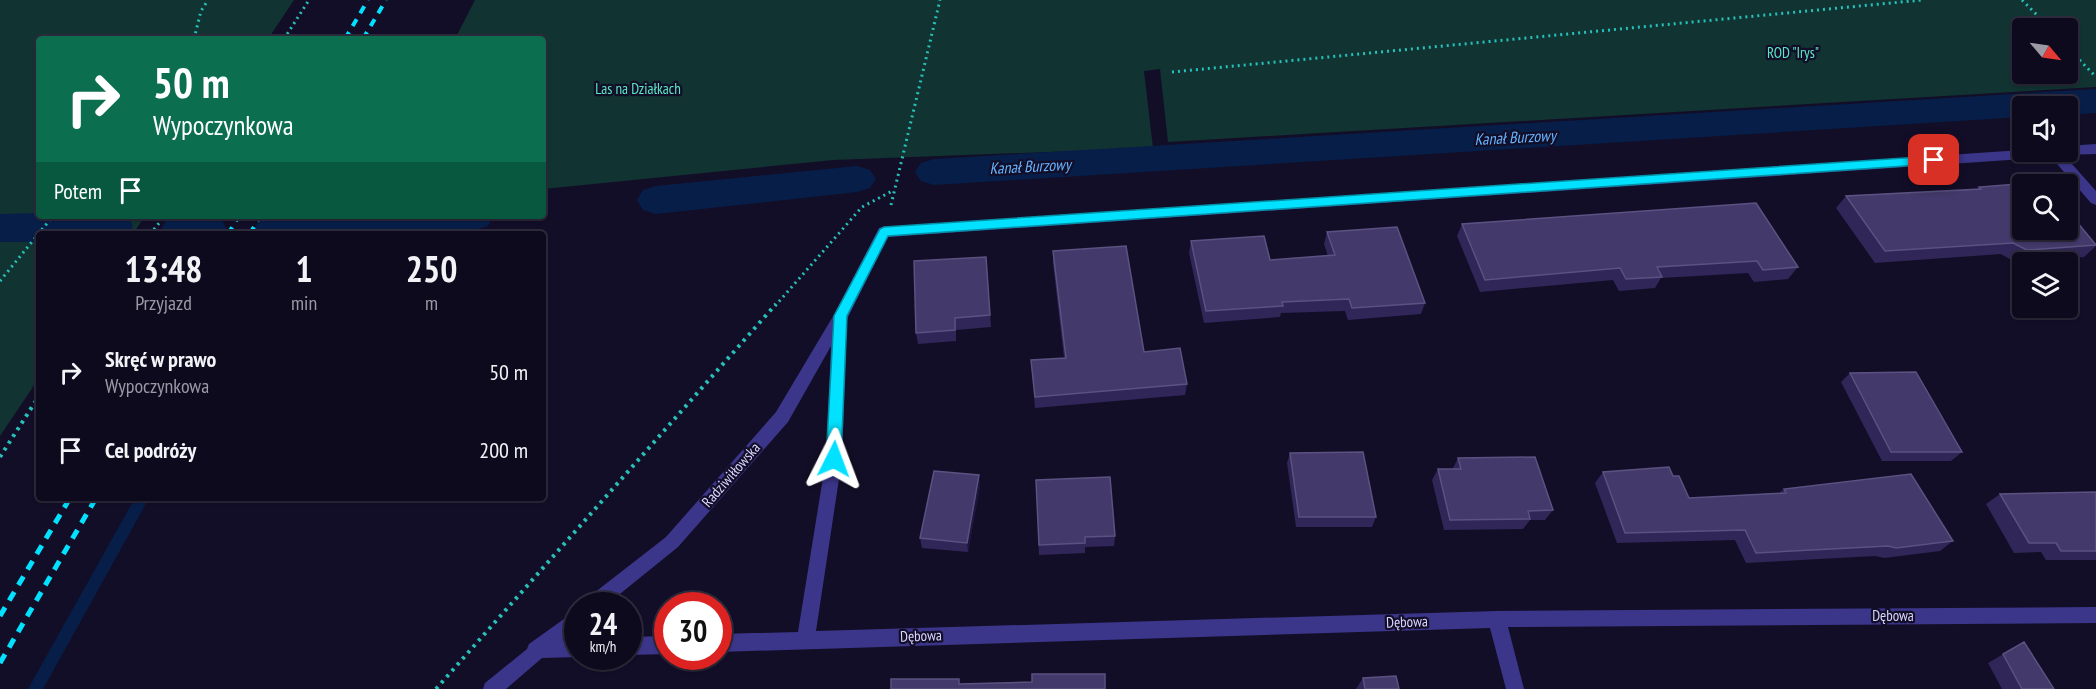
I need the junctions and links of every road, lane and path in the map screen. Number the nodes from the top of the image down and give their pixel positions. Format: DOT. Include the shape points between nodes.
graph roads {
  1 [pos="208,0"];
  2 [pos="309,0"];
  3 [pos="940,0"];
  4 [pos="1922,0"];
  5 [pos="2022,0"];
  6 [pos="2040,18"];
  7 [pos="196,36"];
  8 [pos="286,36"];
  9 [pos="2078,58"];
  10 [pos="1172,72"];
  11 [pos="2096,77"];
  12 [pos="2096,149"];
  13 [pos="2078,150"];
  14 [pos="2012,155"];
  15 [pos="2063,162"];
  16 [pos="894,190"];
  17 [pos="2096,200"];
  18 [pos="51,219"];
  19 [pos="162,219"];
  20 [pos="41,231"];
  21 [pos="152,231"];
  22 [pos="884,232"];
  23 [pos="36,237"];
  24 [pos="0,281"];
  25 [pos="841,316"];
  26 [pos="36,401"];
  27 [pos="0,457"];
  28 [pos="609,592"];
  29 [pos="2096,615"];
  30 [pos="1497,619"];
  31 [pos="564,628"];
  32 [pos="806,639"];
  33 [pos="732,642"];
  34 [pos="564,649"];
  35 [pos="535,650"];
  36 [pos="436,689"];
  37 [pos="492,689"];
  38 [pos="1515,689"];
  1 -- 7 [label="path" via="201,11"];
  2 -- 8 [label="path"];
  3 -- 16 [label="path"];
  4 -- 10 [label="path"];
  5 -- 6 [label="path"];
  9 -- 11 [label="path"];
  12 -- 13 [label="street"];
  14 -- 22 [label="street"];
  15 -- 17 [label="street"];
  16 -- 22 [label="path"];
  16 -- 36 [label="path" via="862,207"];
  18 -- 20 [label="path"];
  19 -- 21 [label="path"];
  22 -- 25 [label="street, Radziwiłłowska"];
  23 -- 24 [label="path"];
  25 -- 28 [label="street, Radziwiłłowska" via="782,417 672,542"];
  25 -- 32 [label="street, Radziwiłłowska" via="834,459"];
  26 -- 27 [label="path"];
  29 -- 30 [label="street, Dębowa"];
  30 -- 32 [label="street, Dębowa"];
  30 -- 38 [label="street"];
  31 -- 35 [label="street"];
  32 -- 33 [label="street, Dębowa"];
  34 -- 35 [label="street"];
  35 -- 37 [label="street"];
}
